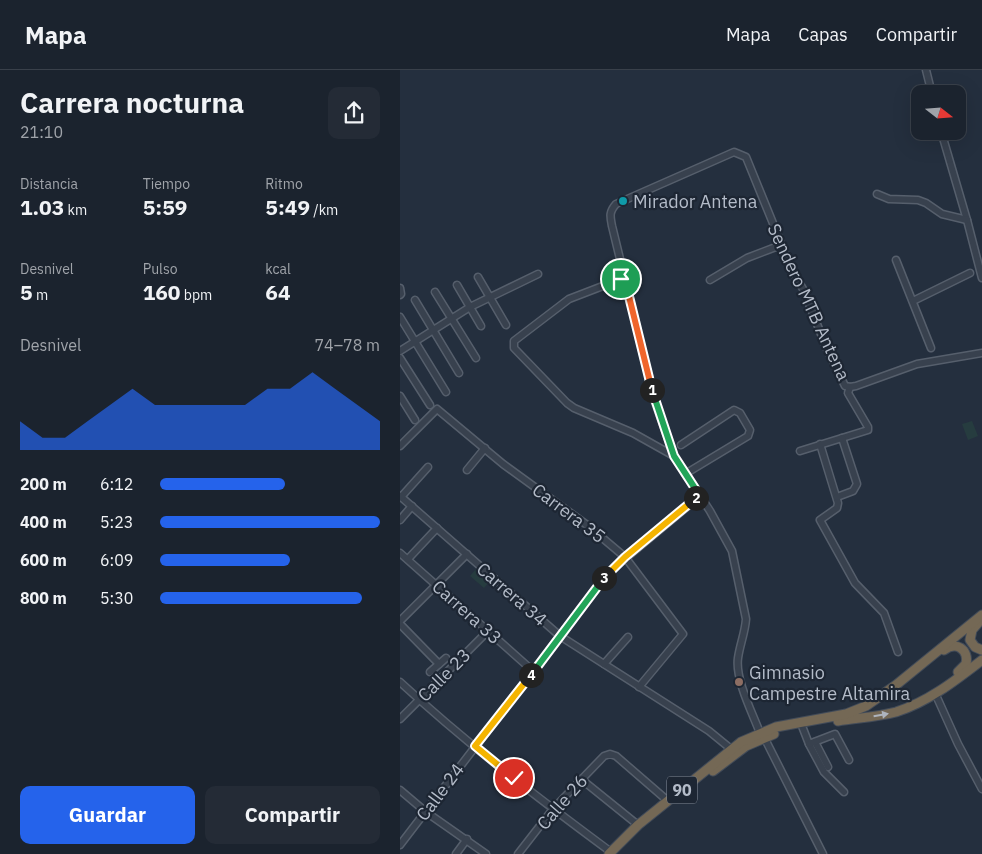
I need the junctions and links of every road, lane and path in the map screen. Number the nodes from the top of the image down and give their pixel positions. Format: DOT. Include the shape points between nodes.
graph roads {
  1 [pos="926,70"];
  2 [pos="930,85"];
  3 [pos="944,140"];
  4 [pos="878,194"];
  5 [pos="967,220"];
  6 [pos="781,245"];
  7 [pos="896,260"];
  8 [pos="538,274"];
  9 [pos="970,274"];
  10 [pos="624,276"];
  11 [pos="478,277"];
  12 [pos="982,278"];
  13 [pos="710,280"];
  14 [pos="457,285"];
  15 [pos="400,288"];
  16 [pos="435,292"];
  17 [pos="400,295"];
  18 [pos="490,297"];
  19 [pos="415,300"];
  20 [pos="913,301"];
  21 [pos="470,307"];
  22 [pos="400,317"];
  23 [pos="452,319"];
  24 [pos="506,325"];
  25 [pos="481,326"];
  26 [pos="434,330"];
  27 [pos="416,342"];
  28 [pos="931,348"];
  29 [pos="400,352"];
  30 [pos="982,353"];
  31 [pos="400,358"];
  32 [pos="476,358"];
  33 [pos="460,373"];
  34 [pos="850,387"];
  35 [pos="446,392"];
  36 [pos="400,396"];
  37 [pos="430,405"];
  38 [pos="415,420"];
  39 [pos="842,438"];
  40 [pos="820,444"];
  41 [pos="681,445"];
  42 [pos="400,446"];
  43 [pos="485,448"];
  44 [pos="800,451"];
  45 [pos="674,456"];
  46 [pos="428,467"];
  47 [pos="467,470"];
  48 [pos="685,474"];
  49 [pos="400,496"];
  50 [pos="700,496"];
  51 [pos="836,497"];
  52 [pos="412,506"];
  53 [pos="400,520"];
  54 [pos="437,528"];
  55 [pos="400,552"];
  56 [pos="466,554"];
  57 [pos="625,557"];
  58 [pos="408,559"];
  59 [pos="437,585"];
  60 [pos="982,615"];
  61 [pos="982,620"];
  62 [pos="400,622"];
  63 [pos="488,631"];
  64 [pos="560,636"];
  65 [pos="628,637"];
  66 [pos="982,650"];
  67 [pos="898,652"];
  68 [pos="446,658"];
  69 [pos="982,660"];
  70 [pos="439,664"];
  71 [pos="604,664"];
  72 [pos="533,671"];
  73 [pos="430,672"];
  74 [pos="400,682"];
  75 [pos="896,685"];
  76 [pos="639,688"];
  77 [pos="935,693"];
  78 [pos="419,700"];
  79 [pos="923,701"];
  80 [pos="400,719"];
  81 [pos="802,726"];
  82 [pos="762,735"];
  83 [pos="812,743"];
  84 [pos="475,746"];
  85 [pos="730,749"];
  86 [pos="850,760"];
  87 [pos="828,767"];
  88 [pos="581,778"];
  89 [pos="982,789"];
  90 [pos="400,790"];
  91 [pos="844,792"];
  92 [pos="668,801"];
  93 [pos="553,809"];
  94 [pos="426,812"];
  95 [pos="638,825"];
  96 [pos="467,839"];
  97 [pos="400,845"];
  98 [pos="612,853"];
  99 [pos="456,854"];
  100 [pos="486,854"];
  101 [pos="518,854"];
  102 [pos="823,854"];
  1 -- 2 [label="street"];
  3 -- 5 [label="street"];
  4 -- 5 [label="street" via="888,199 918,200 942,214"];
  5 -- 12 [label="street"];
  6 -- 10 [label="street, Sendero MTB Antena" via="746,157 734,152 611,209 609,215"];
  6 -- 13 [label="street" via="748,258"];
  6 -- 34 [label="street, Sendero MTB Antena" via="840,378 845,386"];
  7 -- 20 [label="street"];
  8 -- 18 [label="street"];
  9 -- 20 [label="street"];
  10 -- 45 [label="street, Sendero MTB Antena" via="654,399"];
  10 -- 45 [label="street" via="569,298 514,341 514,348 568,404 633,433"];
  11 -- 18 [label="street"];
  14 -- 21 [label="street"];
  15 -- 17 [label="street"];
  16 -- 23 [label="street"];
  18 -- 21 [label="street"];
  18 -- 24 [label="street"];
  19 -- 26 [label="street"];
  20 -- 28 [label="street"];
  21 -- 23 [label="street"];
  21 -- 25 [label="street"];
  22 -- 27 [label="street"];
  23 -- 26 [label="street"];
  23 -- 32 [label="street"];
  26 -- 27 [label="street"];
  26 -- 33 [label="street"];
  27 -- 29 [label="street"];
  27 -- 35 [label="street"];
  30 -- 34 [label="street, Sendero MTB Antena" via="917,364"];
  31 -- 37 [label="street"];
  34 -- 39 [label="street" via="848,393 868,430"];
  36 -- 38 [label="street"];
  39 -- 40 [label="street"];
  39 -- 51 [label="street" via="857,484 853,491"];
  40 -- 44 [label="street"];
  40 -- 51 [label="street"];
  41 -- 48 [label="street" via="734,410 740,413 750,430 748,436"];
  42 -- 43 [label="street, Carrera 35" via="437,409"];
  43 -- 47 [label="street"];
  43 -- 57 [label="street, Carrera 35"];
  45 -- 48 [label="street, Sendero MTB Antena"];
  46 -- 49 [label="street"];
  48 -- 50 [label="street, Sendero MTB Antena"];
  49 -- 52 [label="street, Carrera 34"];
  50 -- 57 [label="street, Calle 24"];
  50 -- 82 [label="street, Sendero MTB Antena" via="732,551 746,619 738,659 739,672"];
  51 -- 67 [label="street" via="837,508 820,520 855,583 884,613"];
  52 -- 53 [label="street"];
  52 -- 54 [label="street, Carrera 34"];
  54 -- 56 [label="street, Carrera 34"];
  54 -- 58 [label="street"];
  55 -- 58 [label="street, Carrera 33"];
  56 -- 59 [label="street"];
  56 -- 64 [label="street, Carrera 34"];
  57 -- 64 [label="street, Calle 24" via="608,572"];
  57 -- 76 [label="street, Carrera 35" via="683,634"];
  58 -- 59 [label="street, Carrera 33"];
  59 -- 62 [label="street"];
  59 -- 63 [label="street, Carrera 33"];
  60 -- 75 [label="highway, 90"];
  61 -- 66 [label="highway" via="970,634 972,644"];
  62 -- 70 [label="street"];
  63 -- 72 [label="street, Carrera 33"];
  63 -- 78 [label="street, Calle 23"];
  64 -- 71 [label="street, Carrera 34"];
  64 -- 72 [label="street, Calle 24"];
  65 -- 71 [label="street"];
  68 -- 70 [label="street"];
  69 -- 77 [label="highway, 90"];
  70 -- 73 [label="street"];
  71 -- 76 [label="street, Carrera 34"];
  72 -- 84 [label="street, Calle 24"];
  74 -- 78 [label="street"];
  75 -- 79 [label="highway" via="903,684 949,646 964,650 967,661 963,669 929,692"];
  75 -- 82 [label="highway, 90" via="857,710 789,723"];
  76 -- 85 [label="street, Carrera 34" via="709,731"];
  77 -- 79 [label="highway, 90"];
  77 -- 89 [label="street"];
  78 -- 80 [label="street, Calle 23"];
  78 -- 84 [label="street"];
  81 -- 79 [label="highway, 90, one-way" via="879,716"];
  81 -- 82 [label="highway, 90"];
  81 -- 83 [label="street"];
  82 -- 85 [label="highway, 90"];
  82 -- 98 [label="highway, 90"];
  82 -- 102 [label="street"];
  83 -- 86 [label="street" via="835,734"];
  83 -- 87 [label="street"];
  83 -- 91 [label="street" via="824,772"];
  84 -- 93 [label="street"];
  84 -- 94 [label="street, Calle 24"];
  85 -- 92 [label="highway, 90"];
  88 -- 92 [label="street, Calle 26" via="610,754"];
  88 -- 93 [label="street, Calle 26"];
  88 -- 95 [label="street"];
  90 -- 94 [label="street"];
  92 -- 95 [label="highway, 90"];
  93 -- 98 [label="street"];
  93 -- 101 [label="street, Calle 26"];
  94 -- 96 [label="street"];
  94 -- 97 [label="street, Calle 24"];
  95 -- 98 [label="highway, 90"];
  96 -- 99 [label="street"];
  96 -- 100 [label="street"];
}
